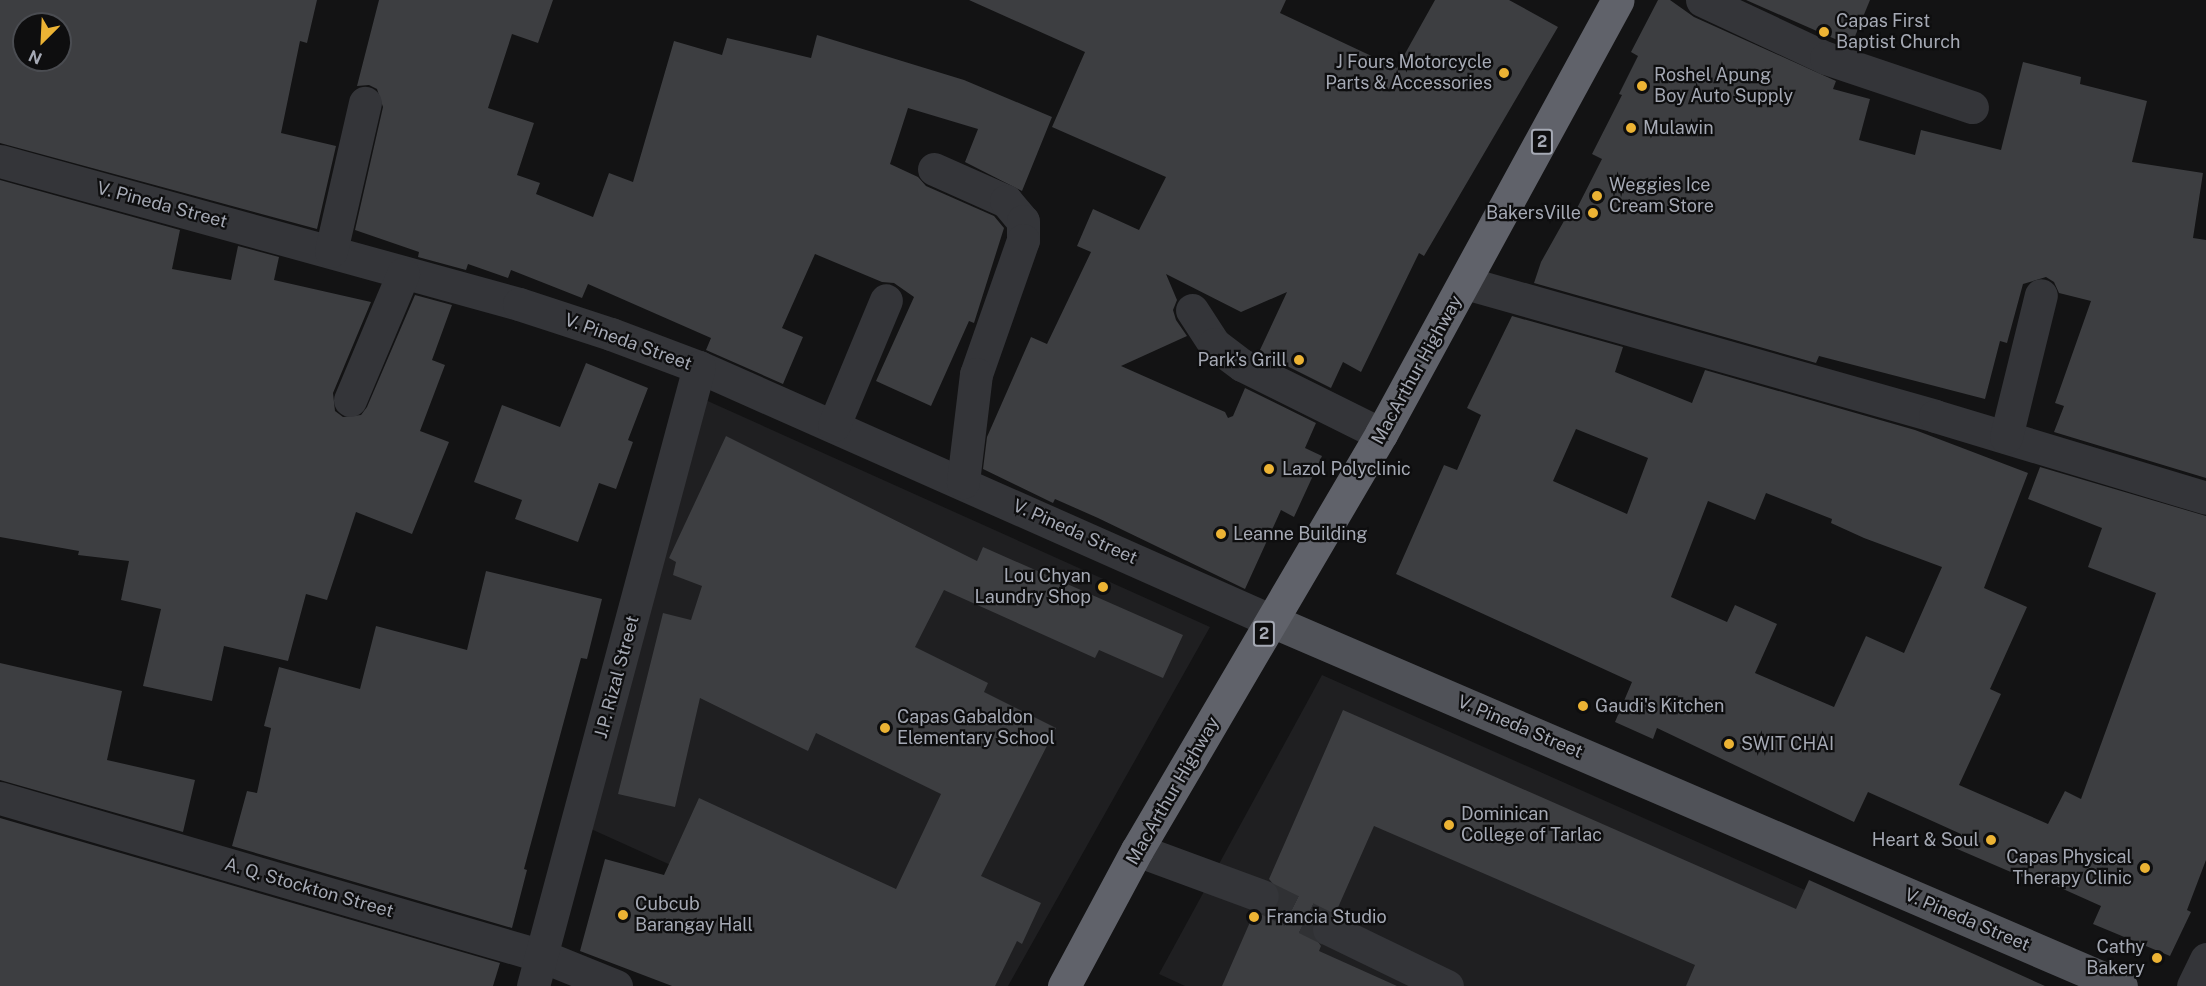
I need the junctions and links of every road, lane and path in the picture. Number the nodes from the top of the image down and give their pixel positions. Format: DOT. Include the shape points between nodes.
graph roads {
  1 [pos="1618,0"];
  2 [pos="1702,0"];
  3 [pos="364,103"];
  4 [pos="1972,107"];
  5 [pos="0,161"];
  6 [pos="934,169"];
  7 [pos="331,251"];
  8 [pos="403,274"];
  9 [pos="1466,283"];
  10 [pos="2042,295"];
  11 [pos="886,300"];
  12 [pos="1192,310"];
  13 [pos="699,367"];
  14 [pos="350,400"];
  15 [pos="834,425"];
  16 [pos="1381,434"];
  17 [pos="2007,437"];
  18 [pos="963,482"];
  19 [pos="2206,498"];
  20 [pos="1272,621"];
  21 [pos="0,798"];
  22 [pos="1137,850"];
  23 [pos="1262,896"];
  24 [pos="1329,929"];
  25 [pos="2206,959"];
  26 [pos="538,971"];
  27 [pos="616,986"];
  28 [pos="1064,986"];
  29 [pos="1447,986"];
  30 [pos="2121,986"];
  31 [pos="2193,986"];
  1 -- 9 [label="highway, MacArthur Highway / 2"];
  2 -- 4 [label="street" via="1826,58"];
  3 -- 7 [label="street"];
  5 -- 7 [label="street, V. Pineda Street"];
  6 -- 18 [label="street" via="1006,201 1023,220 1023,240 976,374"];
  7 -- 8 [label="street, V. Pineda Street"];
  8 -- 13 [label="street, V. Pineda Street" via="519,304"];
  8 -- 14 [label="street"];
  9 -- 16 [label="highway, MacArthur Highway / 2"];
  9 -- 17 [label="street"];
  10 -- 17 [label="street"];
  11 -- 15 [label="street"];
  12 -- 16 [label="street" via="1214,344 1242,364"];
  13 -- 15 [label="street, V. Pineda Street"];
  13 -- 26 [label="street, J.P. Rizal Street"];
  15 -- 18 [label="street, V. Pineda Street"];
  16 -- 20 [label="highway, MacArthur Highway / 2"];
  17 -- 19 [label="street"];
  18 -- 20 [label="street, V. Pineda Street"];
  20 -- 22 [label="highway, MacArthur Highway / 2"];
  20 -- 30 [label="main road, V. Pineda Street"];
  21 -- 26 [label="street, A. Q. Stockton Street"];
  22 -- 23 [label="street"];
  22 -- 28 [label="highway, MacArthur Highway / 2"];
  24 -- 29 [label="street"];
  25 -- 31 [label="street"];
  26 -- 27 [label="street, A. Q. Stockton Street"];
}
